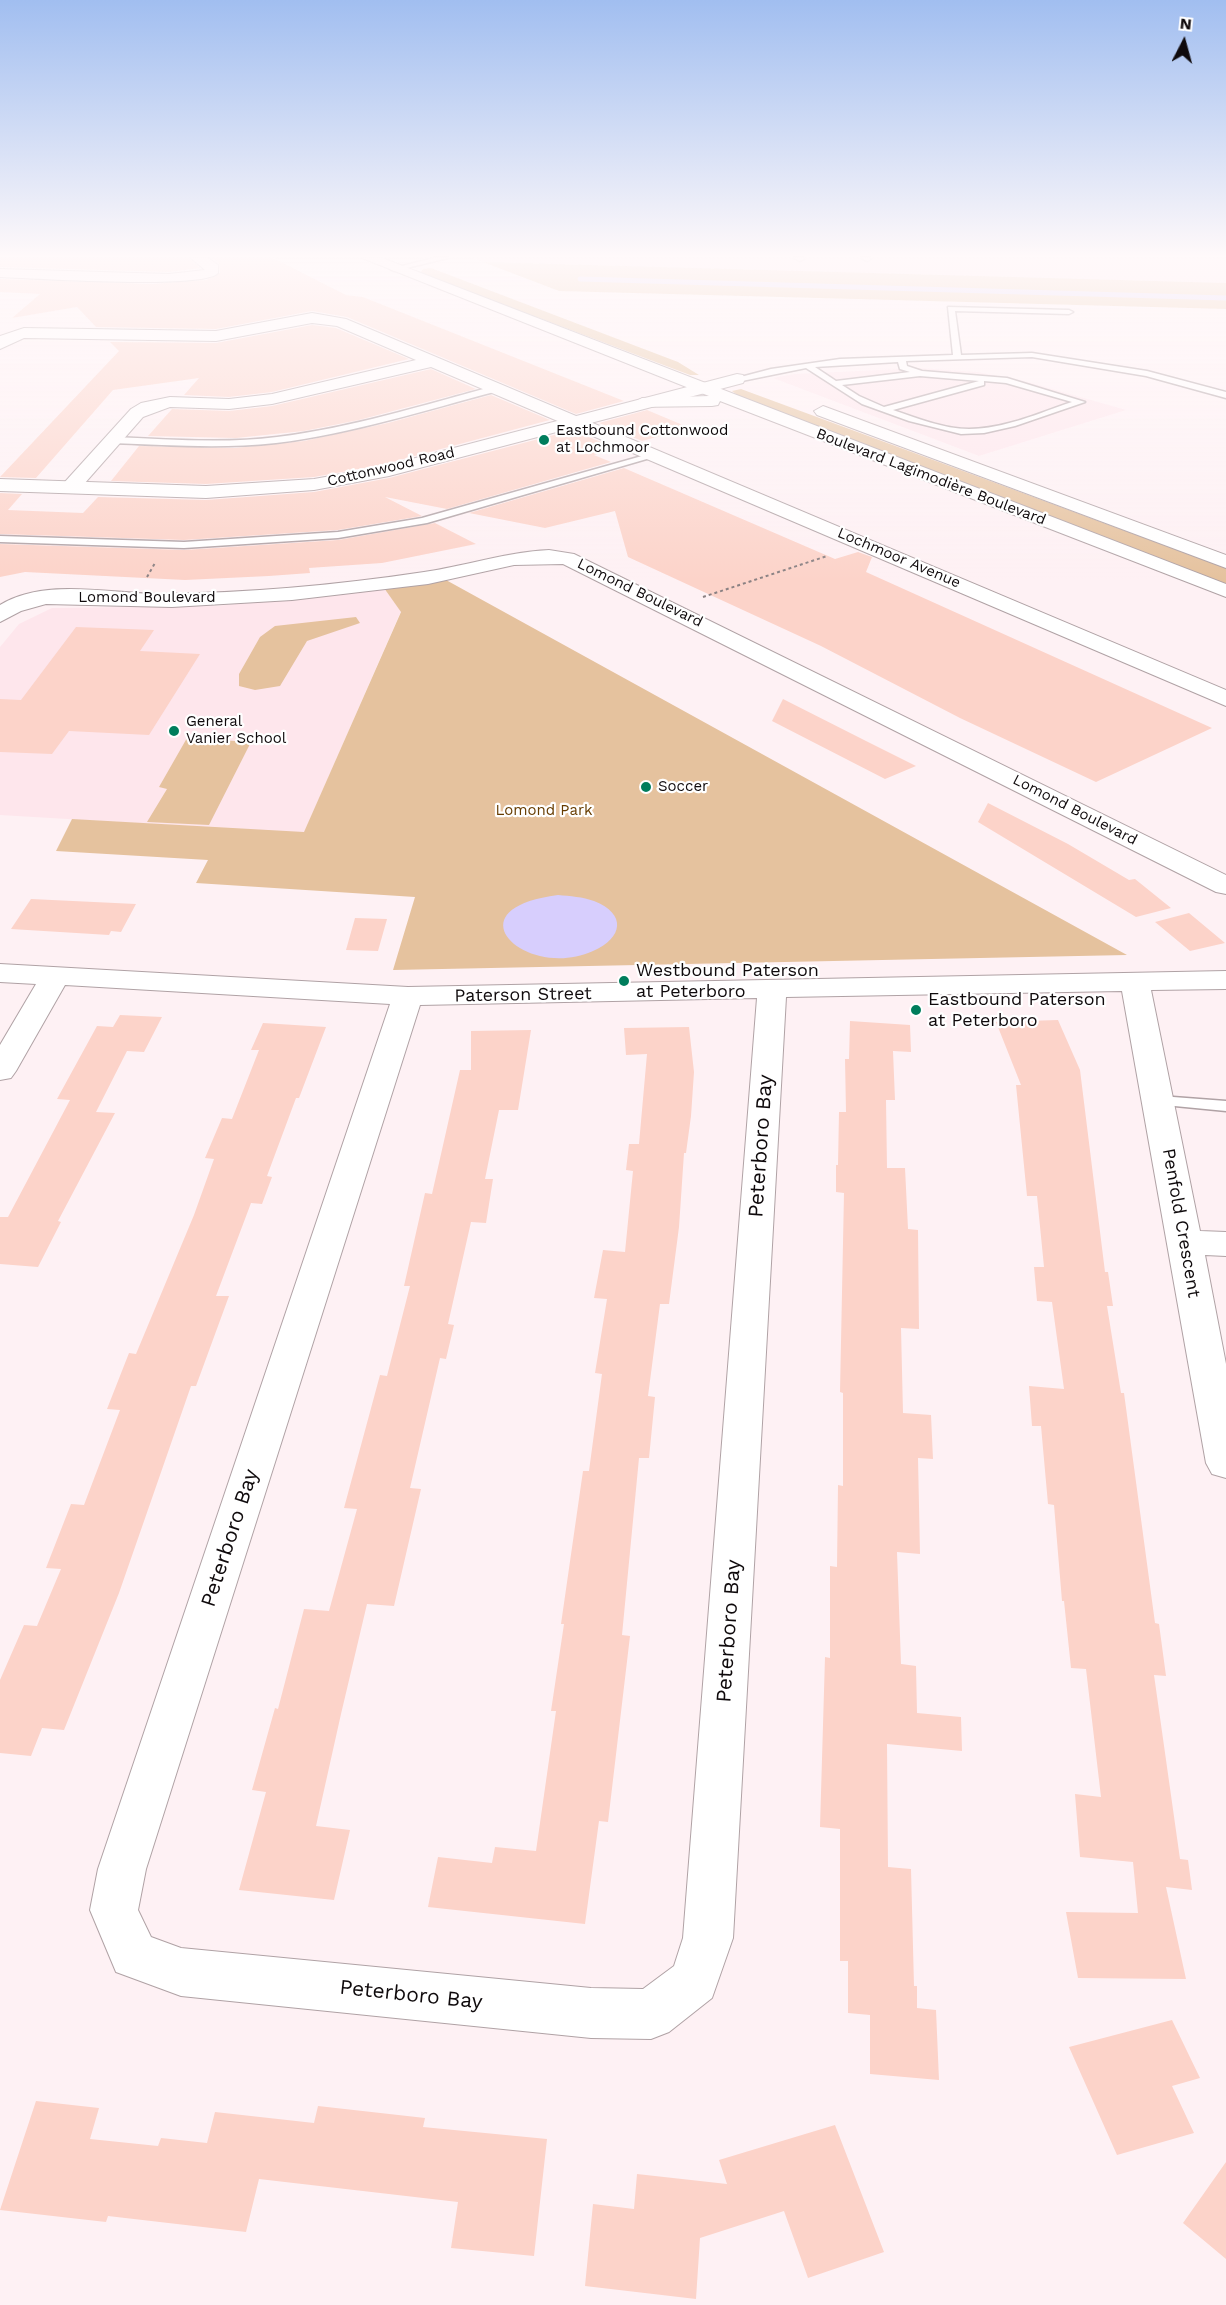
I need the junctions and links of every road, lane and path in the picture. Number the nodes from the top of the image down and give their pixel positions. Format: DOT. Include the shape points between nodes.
graph roads {
  1 [pos="416,366"];
  2 [pos="439,366"];
  3 [pos="641,366"];
  4 [pos="803,366"];
  5 [pos="807,366"];
  6 [pos="903,366"];
  7 [pos="1096,366"];
  8 [pos="645,367"];
  9 [pos="704,367"];
  10 [pos="921,373"];
  11 [pos="737,379"];
  12 [pos="992,380"];
  13 [pos="837,383"];
  14 [pos="700,388"];
  15 [pos="495,389"];
  16 [pos="768,390"];
  17 [pos="1226,395"];
  18 [pos="642,403"];
  19 [pos="737,403"];
  20 [pos="801,403"];
  21 [pos="904,405"];
  22 [pos="887,410"];
  23 [pos="1046,413"];
  24 [pos="571,421"];
  25 [pos="112,440"];
  26 [pos="652,456"];
  27 [pos="0,485"];
  28 [pos="70,488"];
  29 [pos="0,539"];
  30 [pos="864,543"];
  31 [pos="1226,562"];
  32 [pos="1226,591"];
  33 [pos="669,607"];
  34 [pos="0,615"];
  35 [pos="1226,699"];
  36 [pos="1226,886"];
  37 [pos="0,973"];
  38 [pos="55,977"];
  39 [pos="1226,980"];
  40 [pos="1135,982"];
  41 [pos="772,991"];
  42 [pos="408,996"];
  43 [pos="0,1071"];
  44 [pos="1160,1101"];
  45 [pos="1226,1106"];
  46 [pos="1183,1242"];
  47 [pos="1226,1244"];
  48 [pos="1226,1463"];
  1 -- 25 [label="street" via="272,399 228,404 161,402 146,406"];
  2 -- 15 [label="street, Lochmoor Avenue"];
  3 -- 8 [label="street, Boulevard Lagimodière Boulevard"];
  4 -- 11 [label="lane"];
  5 -- 13 [label="lane"];
  6 -- 10 [label="lane"];
  7 -- 17 [label="lane" via="1147,374"];
  8 -- 14 [label="street, Boulevard Lagimodière Boulevard"];
  8 -- 18 [label="street" via="658,384"];
  9 -- 11 [label="street"];
  10 -- 12 [label="lane"];
  10 -- 13 [label="lane"];
  11 -- 14 [label="street, Cottonwood Road"];
  11 -- 16 [label="street"];
  12 -- 21 [label="lane"];
  12 -- 23 [label="lane" via="1081,402"];
  13 -- 22 [label="lane" via="857,399"];
  14 -- 18 [label="street, Cottonwood Road"];
  14 -- 19 [label="street, Boulevard Lagimodière Boulevard"];
  15 -- 24 [label="street, Lochmoor Avenue"];
  15 -- 25 [label="lane" via="322,432 273,440"];
  18 -- 19 [label="street"];
  18 -- 24 [label="street, Cottonwood Road"];
  19 -- 32 [label="street, Boulevard Lagimodière Boulevard"];
  20 -- 31 [label="street, Boulevard Lagimodière Boulevard"];
  21 -- 22 [label="lane"];
  21 -- 23 [label="lane" via="962,425"];
  22 -- 23 [label="lane" via="944,429 968,432 995,429"];
  24 -- 26 [label="street, Lochmoor Avenue"];
  24 -- 28 [label="street, Cottonwood Road" via="382,472 299,486 215,493"];
  25 -- 28 [label="street"];
  26 -- 29 [label="lane" via="423,521 338,535 184,545"];
  26 -- 30 [label="street, Lochmoor Avenue"];
  27 -- 28 [label="street, Cottonwood Road"];
  30 -- 33 [label="path"];
  30 -- 35 [label="street, Lochmoor Avenue"];
  33 -- 34 [label="street, Lomond Boulevard" via="567,558 551,555 355,588 208,599 44,598 21,602"];
  33 -- 36 [label="street, Lomond Boulevard"];
  37 -- 38 [label="street, Paterson Street"];
  38 -- 42 [label="street, Paterson Street"];
  38 -- 43 [label="street"];
  39 -- 40 [label="street, Paterson Street"];
  40 -- 41 [label="street, Paterson Street"];
  40 -- 44 [label="street, Penfold Crescent"];
  41 -- 42 [label="street, Paterson Street"];
  41 -- 42 [label="street, Peterboro Bay" via="708,1938 694,1981 651,2014 591,2013 182,1972 134,1955 114,1910 122,1869"];
  44 -- 45 [label="lane"];
  44 -- 46 [label="street, Penfold Crescent"];
  46 -- 47 [label="street"];
  46 -- 48 [label="street, Penfold Crescent"];
}
